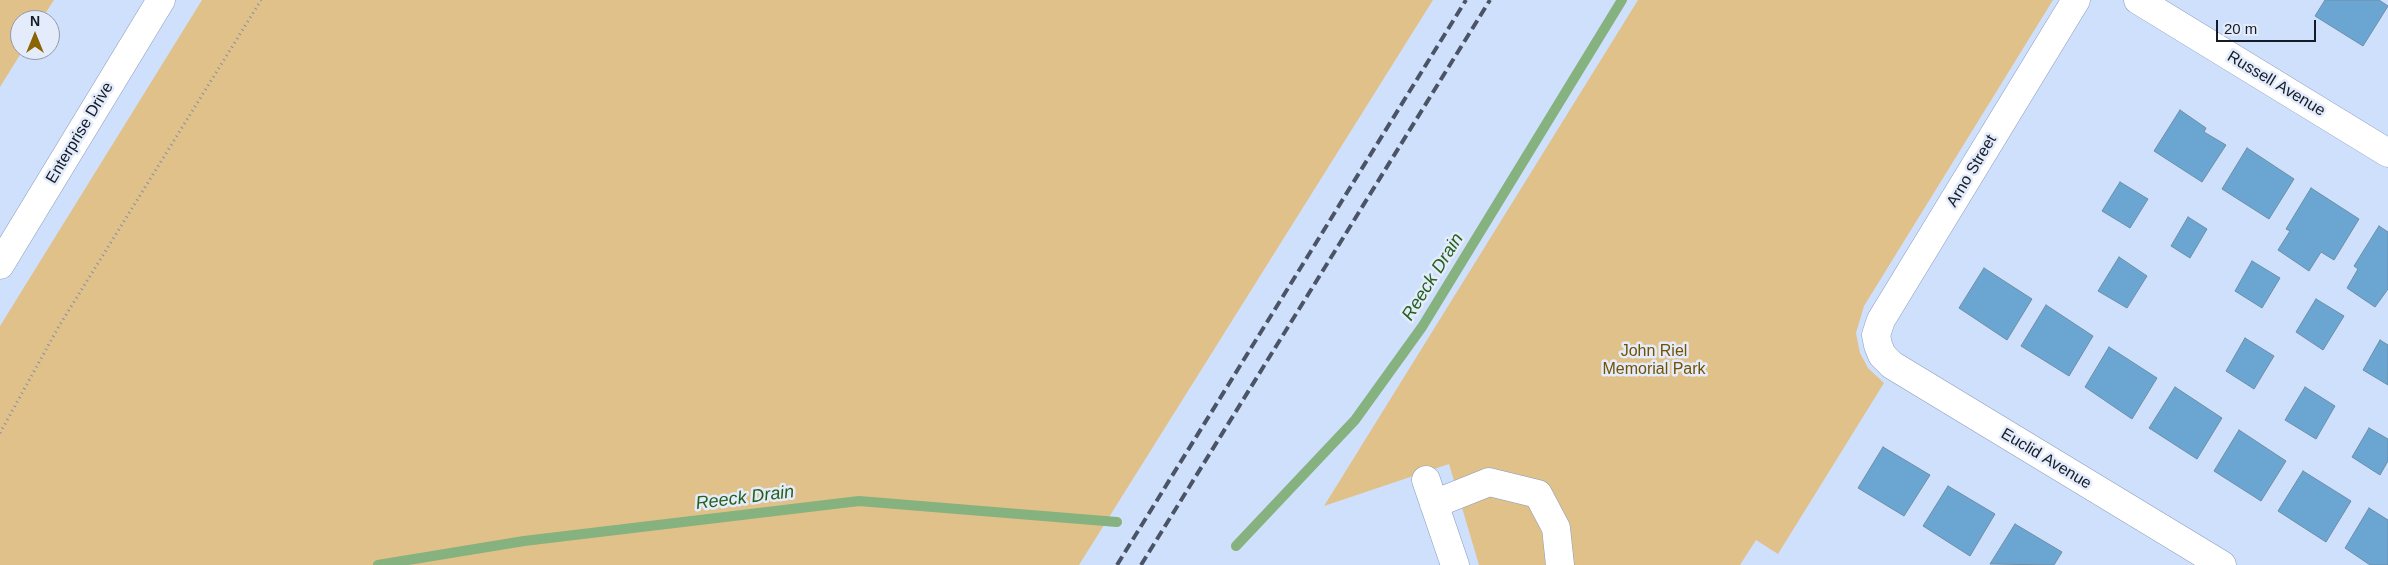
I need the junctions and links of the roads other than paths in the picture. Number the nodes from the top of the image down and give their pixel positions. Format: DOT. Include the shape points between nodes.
graph roads {
  1 [pos="161,0"];
  2 [pos="2076,0"];
  3 [pos="2138,0"];
  4 [pos="2388,153"];
  5 [pos="0,265"];
  6 [pos="1878,345"];
  7 [pos="1454,565"];
  8 [pos="1560,565"];
  9 [pos="2222,565"];
  1 -- 5 [label="street, Enterprise Drive"];
  2 -- 6 [label="street, Arno Street" via="1880,320 1876,335"];
  3 -- 4 [label="street, Russell Avenue"];
  6 -- 9 [label="street, Euclid Avenue" via="1892,365"];
  7 -- 8 [label="street" via="1430,492 1489,482 1538,494 1556,528"];
}
